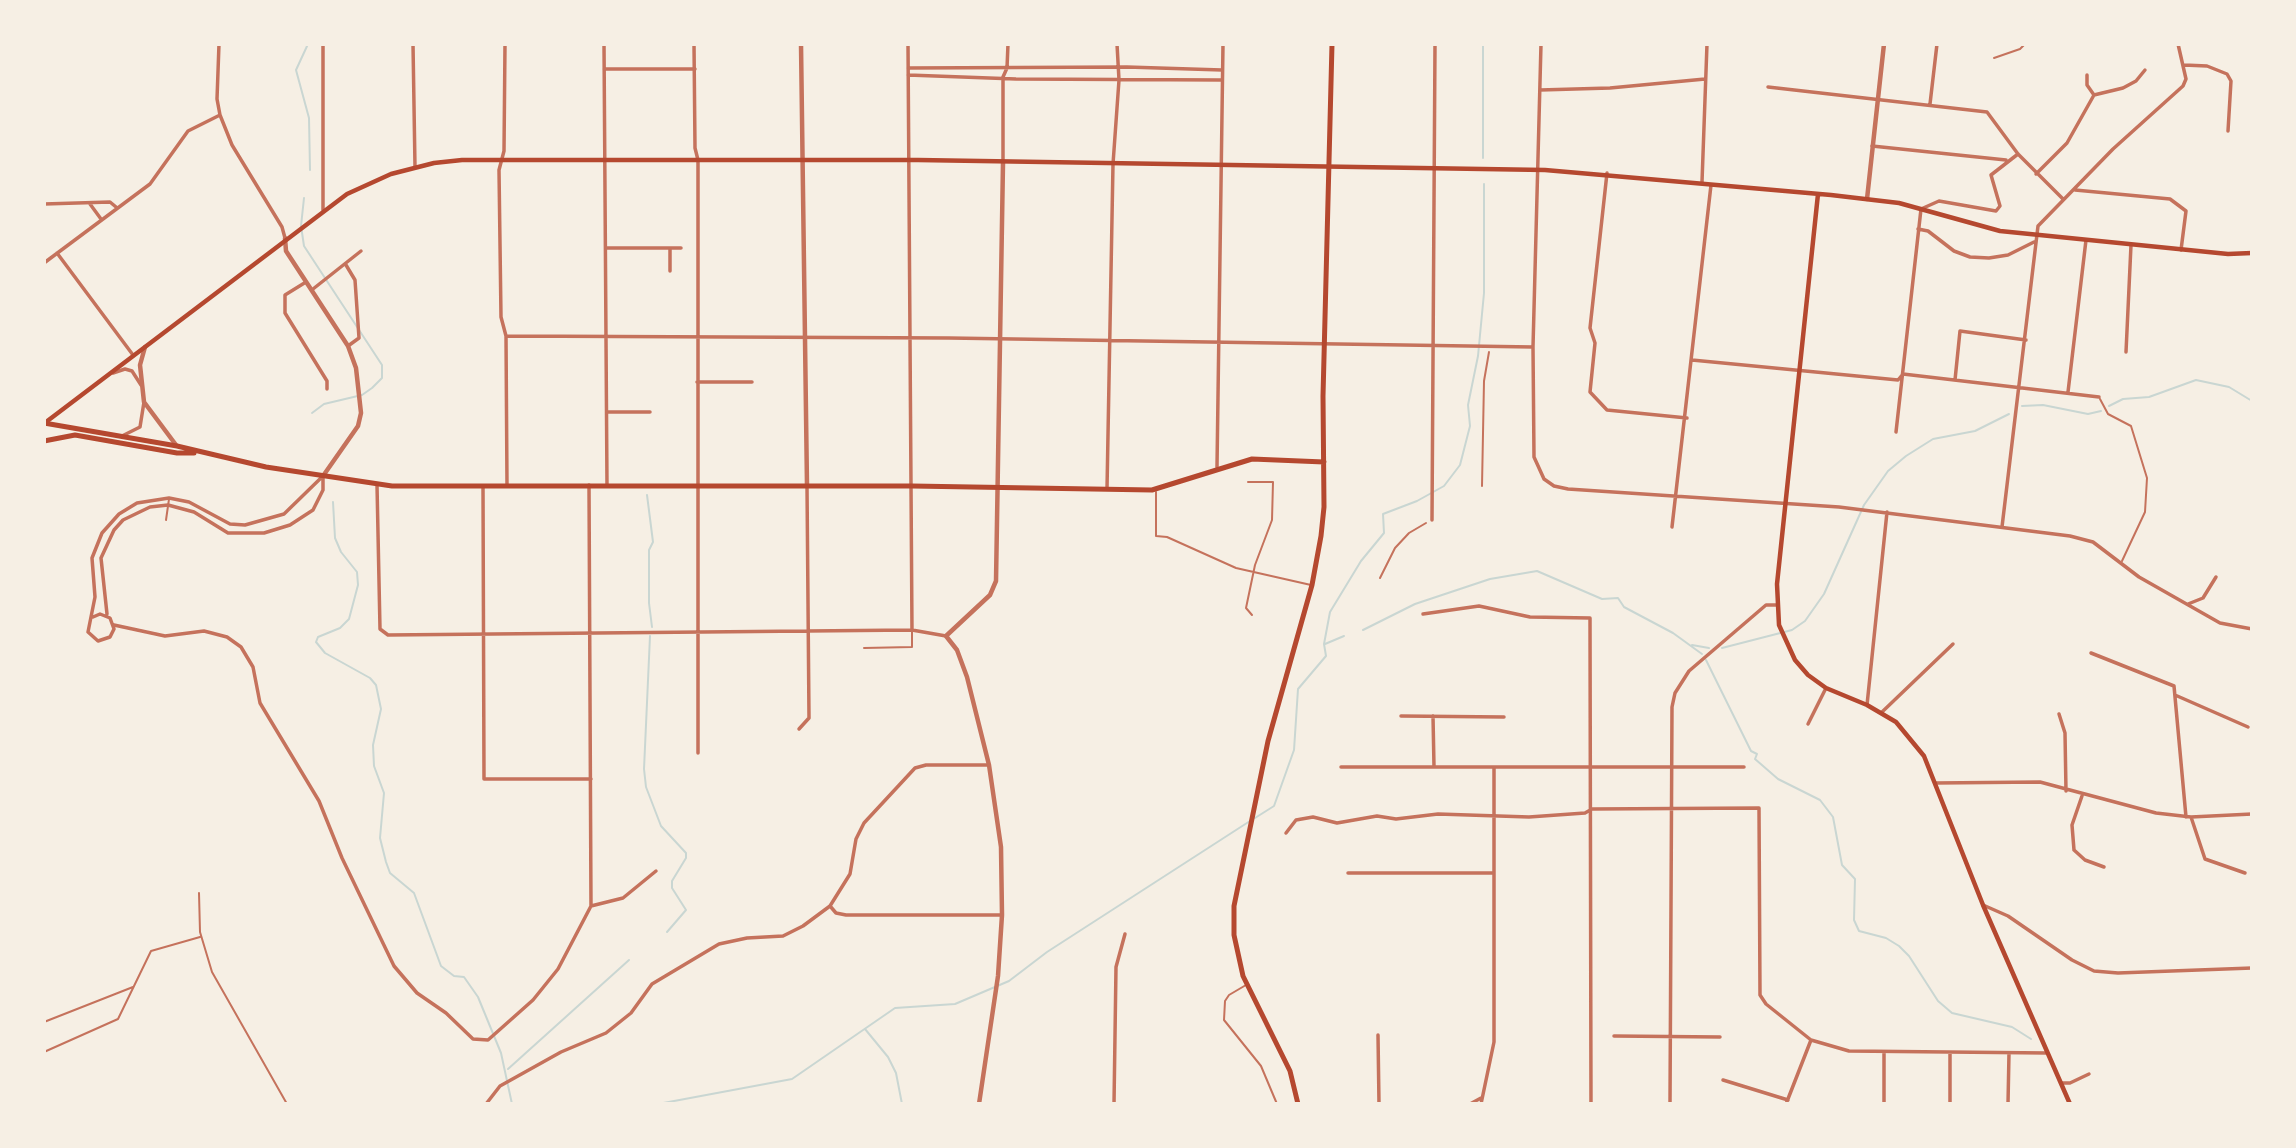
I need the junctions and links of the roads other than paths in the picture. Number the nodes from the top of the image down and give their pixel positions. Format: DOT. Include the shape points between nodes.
graph roads {
  1 [pos="219,44"];
  2 [pos="323,44"];
  3 [pos="413,44"];
  4 [pos="505,44"];
  5 [pos="604,44"];
  6 [pos="694,44"];
  7 [pos="801,44"];
  8 [pos="908,44"];
  9 [pos="1008,44"];
  10 [pos="1117,44"];
  11 [pos="1223,44"];
  12 [pos="1332,44"];
  13 [pos="1435,44"];
  14 [pos="1541,44"];
  15 [pos="1707,44"];
  16 [pos="1884,44"];
  17 [pos="1937,44"];
  18 [pos="2025,44"];
  19 [pos="2178,44"];
  20 [pos="1994,58"];
  21 [pos="2184,65"];
  22 [pos="908,68"];
  23 [pos="1007,68"];
  24 [pos="604,69"];
  25 [pos="695,69"];
  26 [pos="1119,69"];
  27 [pos="1222,70"];
  28 [pos="2145,70"];
  29 [pos="908,75"];
  30 [pos="2087,75"];
  31 [pos="1003,77"];
  32 [pos="1706,79"];
  33 [pos="1119,80"];
  34 [pos="1222,80"];
  35 [pos="1768,87"];
  36 [pos="1541,90"];
  37 [pos="2094,95"];
  38 [pos="1878,97"];
  39 [pos="1930,104"];
  40 [pos="220,115"];
  41 [pos="2228,131"];
  42 [pos="1872,146"];
  43 [pos="2018,154"];
  44 [pos="503,160"];
  45 [pos="605,160"];
  46 [pos="698,160"];
  47 [pos="803,160"];
  48 [pos="910,160"];
  49 [pos="2008,160"];
  50 [pos="1003,163"];
  51 [pos="1113,164"];
  52 [pos="1221,164"];
  53 [pos="415,167"];
  54 [pos="1328,168"];
  55 [pos="1434,170"];
  56 [pos="1539,170"];
  57 [pos="1607,173"];
  58 [pos="2036,174"];
  59 [pos="1702,182"];
  60 [pos="1711,183"];
  61 [pos="2075,190"];
  62 [pos="1818,193"];
  63 [pos="1867,199"];
  64 [pos="2063,200"];
  65 [pos="44,204"];
  66 [pos="90,204"];
  67 [pos="116,206"];
  68 [pos="1921,209"];
  69 [pos="323,210"];
  70 [pos="101,219"];
  71 [pos="1918,229"];
  72 [pos="2035,235"];
  73 [pos="285,238"];
  74 [pos="2086,240"];
  75 [pos="2034,242"];
  76 [pos="2131,245"];
  77 [pos="606,248"];
  78 [pos="670,248"];
  79 [pos="681,248"];
  80 [pos="2181,250"];
  81 [pos="361,251"];
  82 [pos="57,253"];
  83 [pos="2252,253"];
  84 [pos="44,263"];
  85 [pos="346,265"];
  86 [pos="670,271"];
  87 [pos="308,281"];
  88 [pos="313,289"];
  89 [pos="506,336"];
  90 [pos="606,337"];
  91 [pos="696,337"];
  92 [pos="803,338"];
  93 [pos="911,338"];
  94 [pos="1002,339"];
  95 [pos="2026,340"];
  96 [pos="1110,341"];
  97 [pos="1219,343"];
  98 [pos="1325,344"];
  99 [pos="146,346"];
  100 [pos="348,346"];
  101 [pos="1433,346"];
  102 [pos="1534,347"];
  103 [pos="1489,352"];
  104 [pos="2126,352"];
  105 [pos="134,355"];
  106 [pos="1692,360"];
  107 [pos="1799,370"];
  108 [pos="1903,374"];
  109 [pos="105,378"];
  110 [pos="1955,380"];
  111 [pos="697,382"];
  112 [pos="752,382"];
  113 [pos="141,385"];
  114 [pos="2020,388"];
  115 [pos="327,389"];
  116 [pos="2068,392"];
  117 [pos="2099,397"];
  118 [pos="144,402"];
  119 [pos="607,412"];
  120 [pos="650,412"];
  121 [pos="1687,418"];
  122 [pos="45,422"];
  123 [pos="1896,432"];
  124 [pos="122,436"];
  125 [pos="44,441"];
  126 [pos="177,446"];
  127 [pos="197,453"];
  128 [pos="1324,462"];
  129 [pos="1217,467"];
  130 [pos="323,477"];
  131 [pos="1248,482"];
  132 [pos="377,485"];
  133 [pos="589,485"];
  134 [pos="607,485"];
  135 [pos="483,486"];
  136 [pos="507,486"];
  137 [pos="699,486"];
  138 [pos="807,486"];
  139 [pos="912,486"];
  140 [pos="1482,486"];
  141 [pos="1000,487"];
  142 [pos="1107,489"];
  143 [pos="1157,489"];
  144 [pos="1677,497"];
  145 [pos="169,498"];
  146 [pos="1785,502"];
  147 [pos="168,505"];
  148 [pos="1887,512"];
  149 [pos="166,520"];
  150 [pos="1432,520"];
  151 [pos="1426,523"];
  152 [pos="1672,527"];
  153 [pos="2003,527"];
  154 [pos="2121,562"];
  155 [pos="1255,572"];
  156 [pos="2216,577"];
  157 [pos="1380,578"];
  158 [pos="1312,585"];
  159 [pos="2188,604"];
  160 [pos="1776,605"];
  161 [pos="1423,614"];
  162 [pos="1252,615"];
  163 [pos="107,616"];
  164 [pos="93,617"];
  165 [pos="114,625"];
  166 [pos="912,629"];
  167 [pos="2252,629"];
  168 [pos="807,631"];
  169 [pos="591,632"];
  170 [pos="700,632"];
  171 [pos="484,633"];
  172 [pos="946,636"];
  173 [pos="1954,644"];
  174 [pos="864,648"];
  175 [pos="2091,653"];
  176 [pos="1826,688"];
  177 [pos="2175,695"];
  178 [pos="1867,705"];
  179 [pos="1882,712"];
  180 [pos="2059,713"];
  181 [pos="1401,716"];
  182 [pos="1433,716"];
  183 [pos="1504,717"];
  184 [pos="1808,723"];
  185 [pos="2248,727"];
  186 [pos="799,729"];
  187 [pos="698,753"];
  188 [pos="989,765"];
  189 [pos="1341,767"];
  190 [pos="1434,767"];
  191 [pos="1494,767"];
  192 [pos="1744,767"];
  193 [pos="1592,768"];
  194 [pos="1671,768"];
  195 [pos="591,779"];
  196 [pos="1935,783"];
  197 [pos="2066,791"];
  198 [pos="2082,796"];
  199 [pos="1672,808"];
  200 [pos="1592,809"];
  201 [pos="2252,814"];
  202 [pos="2188,817"];
  203 [pos="1494,818"];
  204 [pos="1286,833"];
  205 [pos="2104,867"];
  206 [pos="656,871"];
  207 [pos="1348,873"];
  208 [pos="1494,873"];
  209 [pos="2245,873"];
  210 [pos="199,893"];
  211 [pos="1983,905"];
  212 [pos="591,906"];
  213 [pos="830,906"];
  214 [pos="1002,915"];
  215 [pos="1125,934"];
  216 [pos="201,937"];
  217 [pos="2252,968"];
  218 [pos="1247,984"];
  219 [pos="134,986"];
  220 [pos="44,1022"];
  221 [pos="1378,1035"];
  222 [pos="1614,1035"];
  223 [pos="1670,1036"];
  224 [pos="1720,1037"];
  225 [pos="1811,1040"];
  226 [pos="44,1052"];
  227 [pos="1884,1053"];
  228 [pos="2008,1053"];
  229 [pos="2047,1053"];
  230 [pos="1950,1054"];
  231 [pos="2089,1074"];
  232 [pos="1723,1080"];
  233 [pos="2060,1083"];
  234 [pos="1481,1098"];
  235 [pos="1787,1102"];
  236 [pos="287,1104"];
  237 [pos="486,1104"];
  238 [pos="979,1104"];
  239 [pos="1114,1104"];
  240 [pos="1277,1104"];
  241 [pos="1298,1104"];
  242 [pos="1379,1104"];
  243 [pos="1470,1104"];
  244 [pos="1481,1104"];
  245 [pos="1591,1104"];
  246 [pos="1670,1104"];
  247 [pos="1884,1104"];
  248 [pos="1950,1104"];
  249 [pos="2008,1104"];
  250 [pos="2070,1104"];
  1 -- 40 [label="street"];
  2 -- 69 [label="street"];
  3 -- 53 [label="street"];
  4 -- 44 [label="street"];
  5 -- 24 [label="street"];
  6 -- 25 [label="street"];
  7 -- 47 [label="street"];
  8 -- 22 [label="street"];
  9 -- 23 [label="street"];
  10 -- 26 [label="street"];
  11 -- 27 [label="street"];
  12 -- 54 [label="main road"];
  13 -- 55 [label="street"];
  14 -- 36 [label="street"];
  15 -- 32 [label="street"];
  16 -- 38 [label="street"];
  17 -- 39 [label="street"];
  18 -- 20 [label="lane"];
  19 -- 21 [label="street"];
  21 -- 41 [label="street" via="2207,66 2227,74 2231,81"];
  21 -- 61 [label="street" via="2183,86"];
  22 -- 23 [label="street"];
  22 -- 29 [label="street"];
  23 -- 26 [label="street"];
  23 -- 31 [label="street"];
  24 -- 25 [label="street"];
  24 -- 45 [label="street"];
  25 -- 46 [label="street"];
  26 -- 27 [label="street"];
  26 -- 33 [label="street"];
  27 -- 34 [label="street"];
  28 -- 37 [label="street" via="2123,88"];
  29 -- 31 [label="street"];
  29 -- 48 [label="street"];
  30 -- 37 [label="street"];
  31 -- 33 [label="street"];
  31 -- 50 [label="street"];
  32 -- 36 [label="street"];
  32 -- 59 [label="street"];
  33 -- 34 [label="street"];
  33 -- 51 [label="street"];
  34 -- 52 [label="street"];
  35 -- 38 [label="street" via="1828,96"];
  36 -- 56 [label="street"];
  37 -- 58 [label="street" via="2067,143"];
  38 -- 39 [label="street"];
  38 -- 42 [label="street"];
  39 -- 43 [label="street" via="1987,112"];
  40 -- 67 [label="street" via="188,131 155,179"];
  40 -- 73 [label="street"];
  42 -- 49 [label="street"];
  42 -- 63 [label="street"];
  43 -- 49 [label="street"];
  43 -- 58 [label="street"];
  44 -- 45 [label="main road"];
  44 -- 53 [label="main road"];
  44 -- 89 [label="street" via="499,170 501,317"];
  45 -- 46 [label="main road"];
  45 -- 77 [label="street"];
  46 -- 47 [label="main road"];
  46 -- 91 [label="street"];
  47 -- 48 [label="main road"];
  47 -- 92 [label="street"];
  48 -- 50 [label="main road"];
  48 -- 93 [label="street"];
  49 -- 68 [label="street" via="1991,175 2000,205 1996,211 1939,201"];
  50 -- 51 [label="main road"];
  50 -- 94 [label="street"];
  51 -- 52 [label="main road"];
  51 -- 96 [label="street"];
  52 -- 54 [label="main road"];
  52 -- 97 [label="street"];
  53 -- 69 [label="main road" via="369,183"];
  54 -- 55 [label="main road"];
  54 -- 98 [label="main road"];
  55 -- 56 [label="main road"];
  55 -- 101 [label="street"];
  56 -- 57 [label="main road"];
  56 -- 102 [label="street"];
  57 -- 59 [label="main road"];
  57 -- 121 [label="street" via="1590,328 1595,343 1590,392 1607,410"];
  58 -- 64 [label="street"];
  59 -- 60 [label="main road"];
  60 -- 62 [label="main road"];
  60 -- 106 [label="street"];
  61 -- 64 [label="street"];
  61 -- 80 [label="street" via="2170,199 2186,211"];
  62 -- 63 [label="main road"];
  62 -- 107 [label="main road"];
  63 -- 68 [label="main road"];
  64 -- 72 [label="street"];
  65 -- 66 [label="street"];
  66 -- 67 [label="street" via="110,202"];
  66 -- 70 [label="street"];
  67 -- 70 [label="street"];
  68 -- 71 [label="street"];
  68 -- 72 [label="main road" via="1977,226"];
  69 -- 73 [label="main road"];
  70 -- 82 [label="street"];
  71 -- 75 [label="street" via="1928,230 1954,251 1970,257 2008,255"];
  71 -- 108 [label="street"];
  72 -- 74 [label="main road"];
  72 -- 75 [label="street"];
  73 -- 87 [label="street" via="286,251"];
  73 -- 99 [label="main road"];
  74 -- 76 [label="main road"];
  74 -- 116 [label="street"];
  75 -- 95 [label="street"];
  76 -- 80 [label="main road"];
  76 -- 104 [label="street"];
  77 -- 78 [label="street"];
  77 -- 90 [label="street"];
  78 -- 79 [label="street"];
  78 -- 86 [label="street"];
  80 -- 83 [label="main road"];
  81 -- 85 [label="street"];
  82 -- 84 [label="street"];
  82 -- 105 [label="street"];
  85 -- 88 [label="street"];
  85 -- 100 [label="street" via="355,280 359,338"];
  87 -- 88 [label="street"];
  87 -- 115 [label="street" via="285,295 285,313 327,381"];
  88 -- 100 [label="street"];
  89 -- 90 [label="street"];
  89 -- 136 [label="street"];
  90 -- 91 [label="street"];
  90 -- 119 [label="street"];
  91 -- 92 [label="street"];
  91 -- 111 [label="street"];
  92 -- 93 [label="street"];
  92 -- 138 [label="street"];
  93 -- 94 [label="street"];
  93 -- 139 [label="street"];
  94 -- 96 [label="street"];
  94 -- 141 [label="street"];
  95 -- 110 [label="street" via="1960,331"];
  95 -- 114 [label="street"];
  96 -- 97 [label="street"];
  96 -- 142 [label="street"];
  97 -- 98 [label="street"];
  97 -- 129 [label="street"];
  98 -- 101 [label="street"];
  98 -- 128 [label="main road"];
  99 -- 105 [label="main road"];
  99 -- 113 [label="street" via="140,365"];
  100 -- 130 [label="street" via="356,368 361,413 358,426"];
  101 -- 102 [label="street"];
  101 -- 150 [label="street"];
  102 -- 144 [label="street" via="1534,457 1538,470 1554,486"];
  103 -- 140 [label="lane"];
  105 -- 109 [label="main road"];
  106 -- 107 [label="street"];
  106 -- 121 [label="street"];
  107 -- 108 [label="street" via="1898,380"];
  107 -- 146 [label="main road"];
  108 -- 110 [label="street"];
  108 -- 123 [label="street"];
  109 -- 113 [label="street" via="125,369"];
  109 -- 122 [label="main road"];
  110 -- 114 [label="street"];
  111 -- 112 [label="street"];
  111 -- 137 [label="street"];
  113 -- 118 [label="street"];
  114 -- 116 [label="street"];
  114 -- 153 [label="street"];
  116 -- 117 [label="street"];
  117 -- 154 [label="lane" via="2108,414 2131,426 2147,478 2146,512"];
  118 -- 124 [label="street" via="140,427"];
  118 -- 126 [label="street"];
  119 -- 120 [label="street"];
  119 -- 134 [label="street"];
  121 -- 144 [label="street"];
  122 -- 124 [label="main road"];
  124 -- 126 [label="main road"];
  125 -- 127 [label="main road" via="75,435"];
  126 -- 127 [label="main road"];
  127 -- 130 [label="main road"];
  128 -- 129 [label="main road" via="1252,459"];
  128 -- 158 [label="main road" via="1324,507"];
  129 -- 143 [label="main road"];
  130 -- 132 [label="main road"];
  130 -- 145 [label="street" via="284,514 245,525 230,524 189,502"];
  130 -- 147 [label="street" via="323,490 313,510 290,525 264,533 228,533 194,512"];
  131 -- 155 [label="lane" via="1273,482 1272,520"];
  132 -- 135 [label="main road"];
  132 -- 171 [label="street" via="380,629 388,635"];
  133 -- 134 [label="main road"];
  133 -- 136 [label="main road"];
  133 -- 169 [label="street"];
  134 -- 137 [label="main road"];
  135 -- 136 [label="main road"];
  135 -- 171 [label="street"];
  137 -- 138 [label="main road"];
  137 -- 170 [label="street"];
  138 -- 139 [label="main road"];
  138 -- 168 [label="street"];
  139 -- 141 [label="main road"];
  139 -- 166 [label="street"];
  141 -- 142 [label="main road"];
  141 -- 172 [label="street" via="996,581 990,595"];
  142 -- 143 [label="main road"];
  143 -- 155 [label="lane" via="1156,536"];
  144 -- 146 [label="street"];
  144 -- 152 [label="street"];
  145 -- 147 [label="lane"];
  145 -- 164 [label="street" via="137,503 102,533 92,558"];
  146 -- 148 [label="street"];
  146 -- 160 [label="main road"];
  147 -- 149 [label="lane"];
  147 -- 163 [label="street" via="136,512 123,520 106,543 100,573"];
  148 -- 153 [label="street"];
  148 -- 178 [label="street"];
  151 -- 157 [label="lane" via="1395,548"];
  153 -- 154 [label="street" via="2093,542"];
  154 -- 159 [label="street"];
  155 -- 158 [label="lane"];
  155 -- 162 [label="lane" via="1246,608"];
  156 -- 159 [label="street" via="2203,598"];
  158 -- 218 [label="main road" via="1268,741 1234,906 1234,935"];
  159 -- 167 [label="street" via="2220,623"];
  160 -- 176 [label="main road" via="1779,625 1795,660"];
  160 -- 194 [label="street" via="1757,612 1681,682 1672,706"];
  161 -- 193 [label="street" via="1479,607 1530,617 1590,618"];
  163 -- 164 [label="street"];
  163 -- 165 [label="street"];
  164 -- 165 [label="street" via="88,632 98,640 110,637"];
  165 -- 212 [label="street" via="153,635 204,631 227,637 241,647 253,667 261,703 319,801 394,966 417,993 480,1042 533,1000 558,969"];
  166 -- 168 [label="street"];
  166 -- 172 [label="street"];
  166 -- 174 [label="lane" via="912,647"];
  168 -- 170 [label="street"];
  168 -- 186 [label="street" via="809,718"];
  169 -- 170 [label="street"];
  169 -- 171 [label="street"];
  169 -- 195 [label="street"];
  170 -- 187 [label="street"];
  171 -- 195 [label="street" via="484,779"];
  172 -- 188 [label="street" via="967,677"];
  173 -- 179 [label="street"];
  175 -- 177 [label="street" via="2174,686"];
  176 -- 178 [label="main road"];
  176 -- 184 [label="street"];
  177 -- 185 [label="street"];
  177 -- 202 [label="street"];
  178 -- 179 [label="main road"];
  179 -- 196 [label="main road" via="1910,736"];
  180 -- 197 [label="street" via="2065,733"];
  181 -- 182 [label="street"];
  182 -- 183 [label="street"];
  182 -- 190 [label="street"];
  188 -- 213 [label="street" via="926,765 905,775 894,794 864,823 850,874"];
  188 -- 214 [label="street" via="1001,847"];
  189 -- 190 [label="street"];
  190 -- 191 [label="street"];
  191 -- 193 [label="street"];
  191 -- 203 [label="street"];
  192 -- 194 [label="street"];
  193 -- 194 [label="street"];
  193 -- 200 [label="street"];
  194 -- 199 [label="street"];
  195 -- 212 [label="street"];
  196 -- 197 [label="street" via="2040,782"];
  196 -- 211 [label="main road"];
  197 -- 198 [label="street"];
  198 -- 202 [label="street"];
  198 -- 205 [label="street" via="2072,825 2074,850"];
  199 -- 200 [label="street"];
  199 -- 223 [label="street"];
  199 -- 225 [label="street" via="1759,808 1760,995"];
  200 -- 203 [label="street"];
  200 -- 245 [label="street"];
  201 -- 202 [label="street"];
  202 -- 209 [label="street" via="2205,859"];
  203 -- 204 [label="street" via="1438,814 1337,823 1313,817 1296,820"];
  203 -- 208 [label="street"];
  206 -- 212 [label="street" via="623,898"];
  207 -- 208 [label="street"];
  208 -- 234 [label="street" via="1494,1042"];
  210 -- 216 [label="lane"];
  211 -- 217 [label="street" via="2094,971"];
  211 -- 229 [label="main road"];
  213 -- 214 [label="street" via="846,915"];
  213 -- 237 [label="street" via="783,936 719,944 652,984 631,1013 606,1033 500,1086"];
  214 -- 238 [label="street" via="996,994"];
  215 -- 239 [label="street" via="1116,967"];
  216 -- 219 [label="lane" via="152,951"];
  216 -- 236 [label="lane" via="212,972"];
  218 -- 240 [label="lane" via="1225,1001 1224,1020 1261,1066"];
  218 -- 241 [label="main road" via="1290,1071"];
  219 -- 220 [label="lane"];
  219 -- 226 [label="lane" via="118,1019"];
  221 -- 242 [label="street"];
  222 -- 223 [label="street"];
  223 -- 224 [label="street"];
  223 -- 246 [label="street"];
  225 -- 227 [label="street" via="1849,1051"];
  225 -- 235 [label="street"];
  227 -- 230 [label="street"];
  227 -- 247 [label="street"];
  228 -- 229 [label="street"];
  228 -- 230 [label="street"];
  228 -- 249 [label="street"];
  229 -- 233 [label="main road"];
  230 -- 248 [label="street"];
  231 -- 233 [label="street"];
  232 -- 235 [label="street"];
  233 -- 250 [label="main road"];
  234 -- 243 [label="street"];
  234 -- 244 [label="street"];
}
